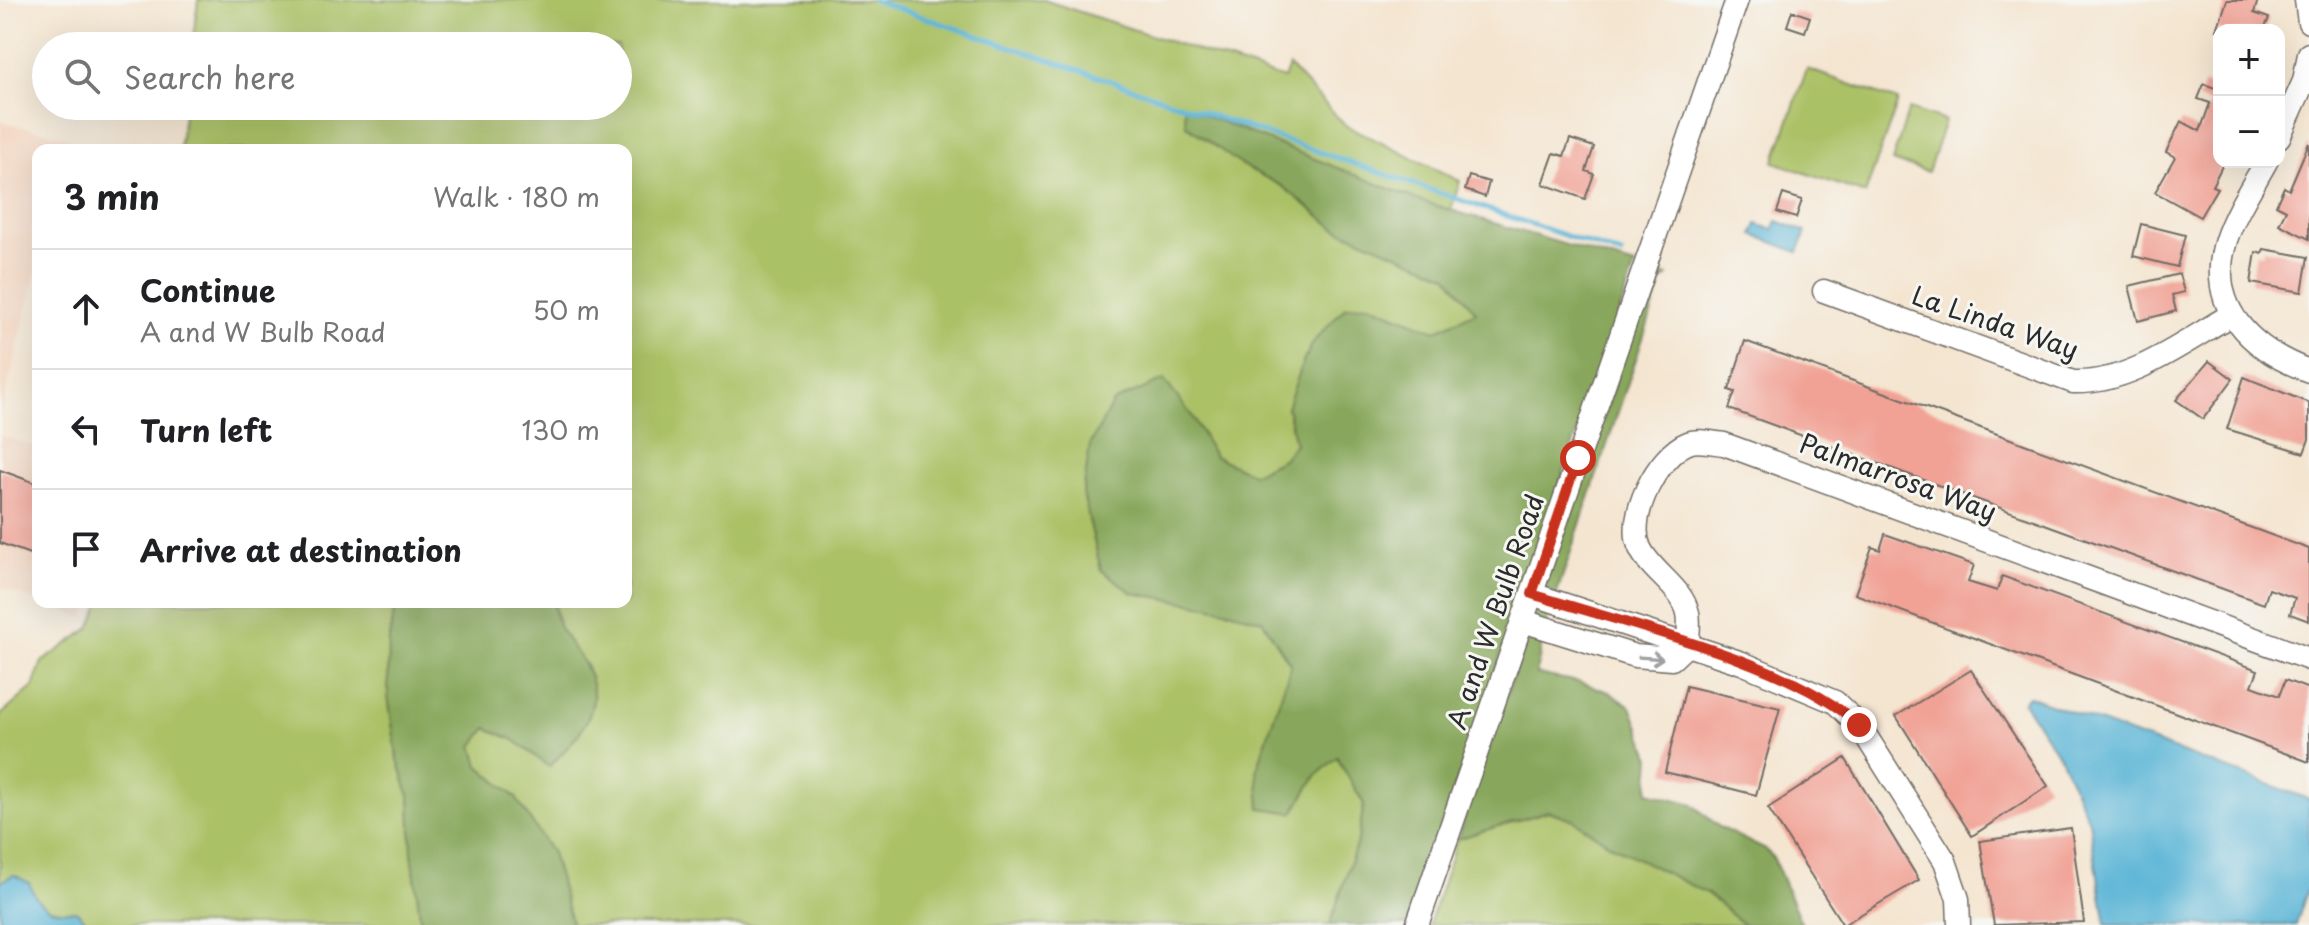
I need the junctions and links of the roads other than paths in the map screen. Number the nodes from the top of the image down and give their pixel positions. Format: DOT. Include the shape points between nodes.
graph roads {
  1 [pos="1737,0"];
  2 [pos="2306,0"];
  3 [pos="2309,22"];
  4 [pos="2309,54"];
  5 [pos="2285,124"];
  6 [pos="2263,168"];
  7 [pos="1824,291"];
  8 [pos="2231,315"];
  9 [pos="2309,371"];
  10 [pos="1532,594"];
  11 [pos="1523,621"];
  12 [pos="1619,622"];
  13 [pos="1688,644"];
  14 [pos="1611,649"];
  15 [pos="2309,659"];
  16 [pos="1417,925"];
  17 [pos="1959,925"];
  1 -- 10 [label="street, A and W Bulb Road"];
  2 -- 3 [label="street"];
  4 -- 5 [label="street" via="2304,81"];
  6 -- 8 [label="street" via="2225,242 2223,285"];
  7 -- 8 [label="street, La Linda Way" via="2073,382 2096,383 2118,376"];
  8 -- 9 [label="street" via="2268,354"];
  10 -- 11 [label="street, A and W Bulb Road"];
  10 -- 12 [label="street"];
  11 -- 14 [label="street"];
  11 -- 16 [label="street, A and W Bulb Road"];
  12 -- 13 [label="street"];
  12 -- 14 [label="street"];
  14 -- 13 [label="street, one-way" via="1672,659"];
  13 -- 15 [label="street, Palmarrosa Way" via="1689,614 1639,547 1638,526 1648,485 1661,462 1689,442 1724,444"];
  13 -- 17 [label="street" via="1800,685 1835,702 1859,725 1945,861 1958,899"];
}
